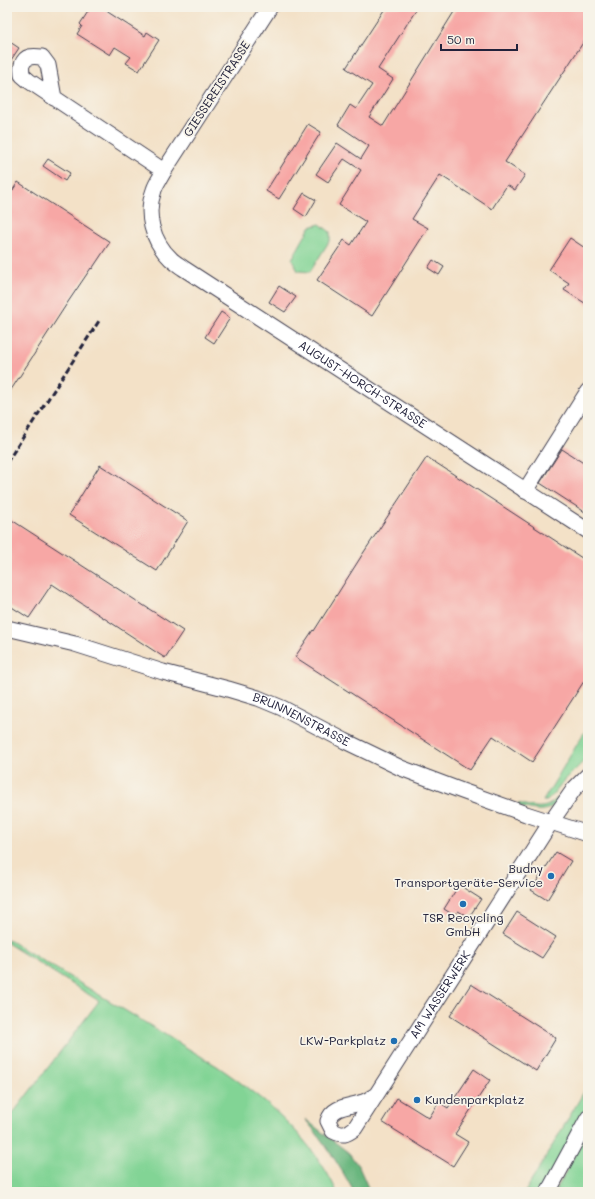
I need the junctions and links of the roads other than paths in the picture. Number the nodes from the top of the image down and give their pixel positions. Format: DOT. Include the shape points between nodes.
graph roads {
  1 [pos="270,7"];
  2 [pos="54,98"];
  3 [pos="164,171"];
  4 [pos="151,224"];
  5 [pos="588,391"];
  6 [pos="525,491"];
  7 [pos="588,531"];
  8 [pos="7,628"];
  9 [pos="588,775"];
  10 [pos="551,822"];
  11 [pos="588,834"];
  12 [pos="374,1096"];
  13 [pos="588,1118"];
  14 [pos="548,1192"];
  1 -- 3 [label="street, GIESSEREISTRASSE"];
  2 -- 3 [label="street"];
  3 -- 4 [label="street, GIESSEREISTRASSE" via="154,190 150,207"];
  4 -- 6 [label="street, AUGUST-HORCH-STRASSE" via="161,247 183,268"];
  5 -- 6 [label="street"];
  6 -- 7 [label="street, AUGUST-HORCH-STRASSE"];
  8 -- 10 [label="street, BRUNNENSTRASSE" via="75,644 258,698 401,768"];
  9 -- 10 [label="street, AM WASSERWERK" via="574,789"];
  10 -- 11 [label="street, BRUNNENSTRASSE"];
  10 -- 12 [label="street, AM WASSERWERK"];
  13 -- 14 [label="street"];
}
